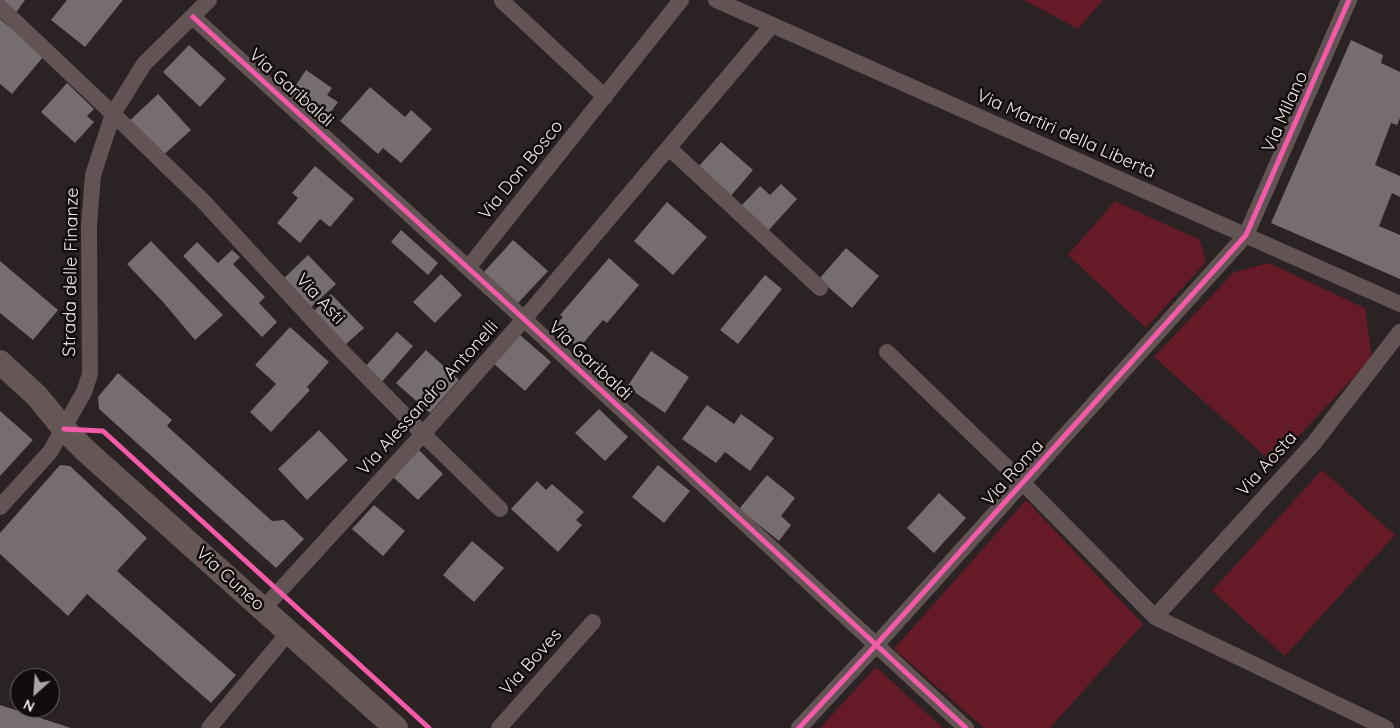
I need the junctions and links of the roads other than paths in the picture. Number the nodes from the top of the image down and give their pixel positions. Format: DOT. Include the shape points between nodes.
graph roads {
  1 [pos="209,0"];
  2 [pos="681,0"];
  3 [pos="716,0"];
  4 [pos="1350,0"];
  5 [pos="502,1"];
  6 [pos="0,6"];
  7 [pos="193,17"];
  8 [pos="772,25"];
  9 [pos="605,97"];
  10 [pos="113,114"];
  11 [pos="669,148"];
  12 [pos="1246,235"];
  13 [pos="468,268"];
  14 [pos="820,288"];
  15 [pos="1400,304"];
  16 [pos="524,319"];
  17 [pos="1400,332"];
  18 [pos="887,352"];
  19 [pos="0,362"];
  20 [pos="64,429"];
  21 [pos="423,434"];
  22 [pos="1023,482"];
  23 [pos="0,507"];
  24 [pos="500,509"];
  25 [pos="263,609"];
  26 [pos="1155,617"];
  27 [pos="593,622"];
  28 [pos="289,632"];
  29 [pos="876,645"];
  30 [pos="209,728"];
  31 [pos="396,728"];
  32 [pos="499,728"];
  33 [pos="799,728"];
  34 [pos="966,728"];
  35 [pos="1386,728"];
  1 -- 7 [label="street, Strada delle Finanze"];
  2 -- 9 [label="street, Via Don Bosco"];
  3 -- 8 [label="street, Via Martiri della Libertà"];
  4 -- 12 [label="street, Via Milano"];
  5 -- 9 [label="street"];
  6 -- 10 [label="street, Via Asti"];
  7 -- 10 [label="street, Strada delle Finanze" via="144,64"];
  7 -- 13 [label="street, Via Garibaldi"];
  8 -- 11 [label="street, Via Alessandro Antonelli"];
  8 -- 12 [label="street, Via Martiri della Libertà"];
  9 -- 13 [label="street, Via Don Bosco"];
  10 -- 20 [label="street, Strada delle Finanze" via="93,175 89,225 90,374"];
  10 -- 21 [label="street, Via Asti" via="203,201"];
  11 -- 14 [label="street"];
  11 -- 16 [label="street, Via Alessandro Antonelli"];
  12 -- 15 [label="street, Via Martiri della Libertà"];
  12 -- 22 [label="street, Via Roma"];
  13 -- 16 [label="street, Via Garibaldi"];
  16 -- 21 [label="street, Via Alessandro Antonelli"];
  16 -- 29 [label="street, Via Garibaldi"];
  17 -- 26 [label="street, Via Aosta" via="1314,443"];
  18 -- 22 [label="street"];
  19 -- 20 [label="main road, Via Cuneo" via="37,396"];
  20 -- 23 [label="street, Strada delle Finanze" via="50,452"];
  20 -- 25 [label="main road, Via Cuneo"];
  21 -- 24 [label="street, Via Asti"];
  21 -- 25 [label="street, Via Alessandro Antonelli"];
  22 -- 26 [label="street"];
  22 -- 29 [label="street, Via Roma"];
  25 -- 28 [label="main road, Via Cuneo"];
  26 -- 35 [label="street"];
  27 -- 32 [label="street, Via Boves"];
  28 -- 30 [label="street"];
  28 -- 31 [label="main road, Via Cuneo"];
  29 -- 33 [label="street, Via Roma"];
  29 -- 34 [label="street, Via Garibaldi"];
}
